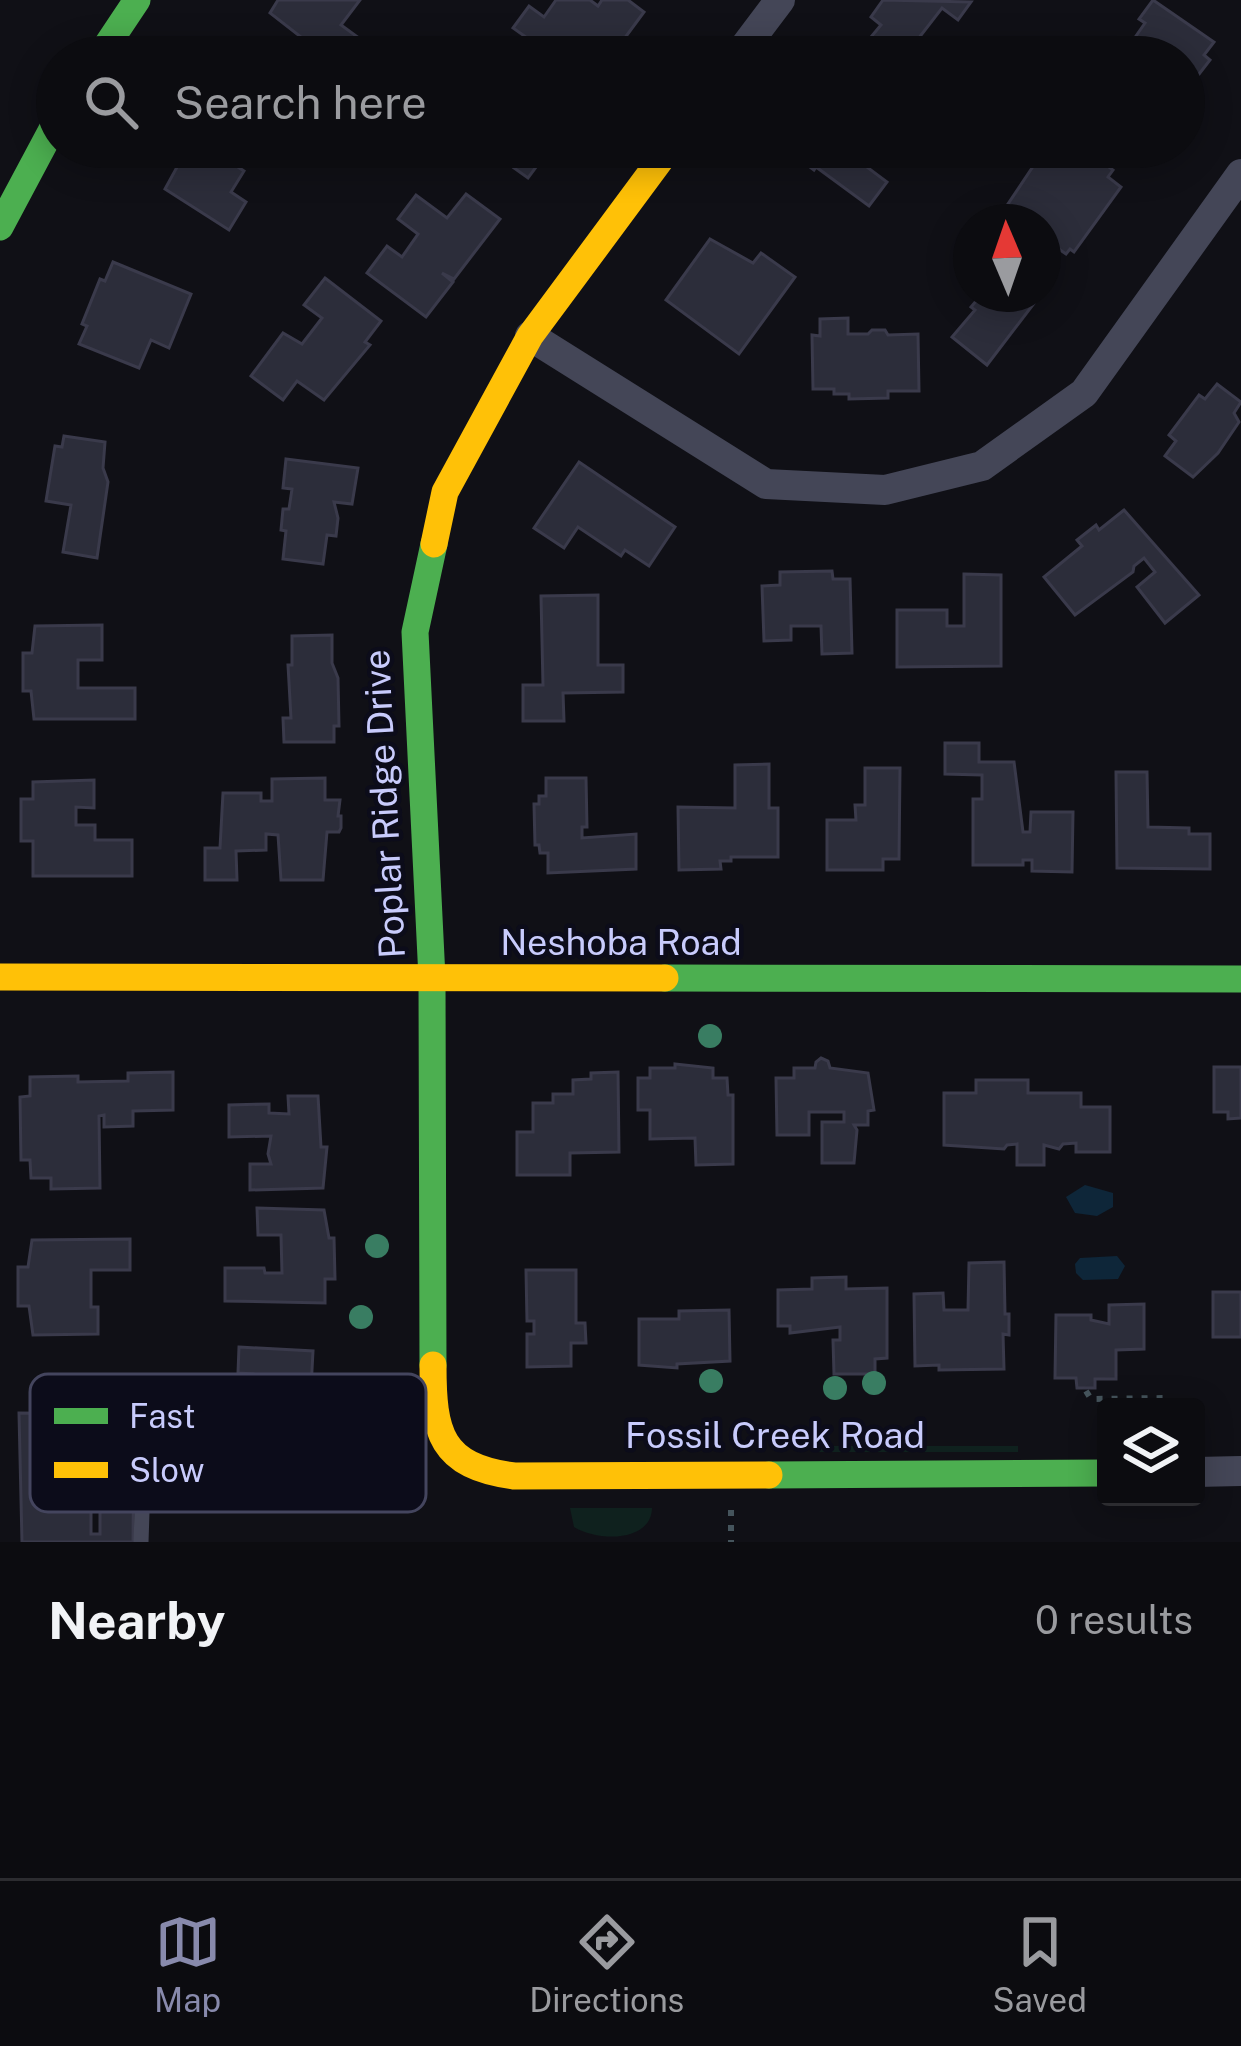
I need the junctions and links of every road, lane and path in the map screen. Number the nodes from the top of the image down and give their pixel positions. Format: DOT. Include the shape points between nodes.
graph roads {
  1 [pos="137,0"];
  2 [pos="780,0"];
  3 [pos="113,36"];
  4 [pos="753,36"];
  5 [pos="36,159"];
  6 [pos="654,168"];
  7 [pos="1241,174"];
  8 [pos="0,227"];
  9 [pos="530,336"];
  10 [pos="0,977"];
  11 [pos="432,978"];
  12 [pos="1241,979"];
  13 [pos="1086,1391"];
  14 [pos="1097,1399"];
  15 [pos="449,1454"];
  16 [pos="1241,1471"];
  17 [pos="1205,1472"];
  18 [pos="1097,1473"];
  19 [pos="730,1504"];
  20 [pos="142,1512"];
  21 [pos="141,1542"];
  22 [pos="731,1542"];
  1 -- 3 [label="street"];
  2 -- 4 [label="street"];
  5 -- 8 [label="street"];
  6 -- 9 [label="street, Poplar Ridge Drive"];
  7 -- 9 [label="street" via="1084,393 982,466 885,490 766,484"];
  9 -- 11 [label="street, Poplar Ridge Drive" via="445,491 415,632"];
  10 -- 11 [label="street, Neshoba Road"];
  11 -- 12 [label="street, Neshoba Road"];
  11 -- 15 [label="street, Poplar Ridge Drive" via="434,1400"];
  13 -- 14 [label="path"];
  15 -- 18 [label="street, Fossil Creek Road" via="477,1470 514,1476"];
  16 -- 17 [label="street"];
  19 -- 22 [label="path"];
  20 -- 21 [label="lane"];
}
